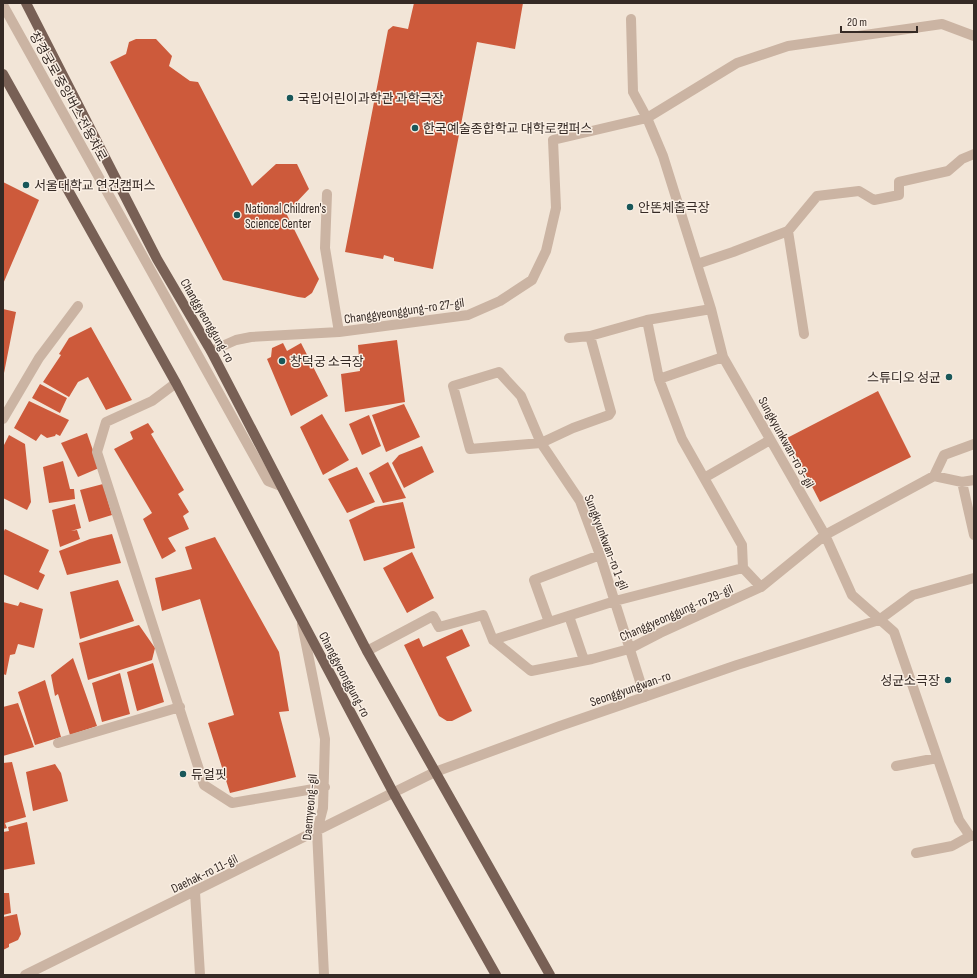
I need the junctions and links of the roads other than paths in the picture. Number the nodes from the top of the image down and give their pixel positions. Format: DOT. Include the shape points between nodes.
graph roads {
  1 [pos="26,3"];
  2 [pos="3,5"];
  3 [pos="631,19"];
  4 [pos="974,36"];
  5 [pos="3,74"];
  6 [pos="647,118"];
  7 [pos="974,154"];
  8 [pos="327,194"];
  9 [pos="788,231"];
  10 [pos="697,264"];
  11 [pos="78,306"];
  12 [pos="711,309"];
  13 [pos="647,320"];
  14 [pos="339,332"];
  15 [pos="804,334"];
  16 [pos="590,336"];
  17 [pos="569,338"];
  18 [pos="211,351"];
  19 [pos="723,357"];
  20 [pos="658,379"];
  21 [pos="176,383"];
  22 [pos="3,419"];
  23 [pos="770,440"];
  24 [pos="541,443"];
  25 [pos="974,444"];
  26 [pos="934,476"];
  27 [pos="704,478"];
  28 [pos="974,480"];
  29 [pos="962,482"];
  30 [pos="281,486"];
  31 [pos="825,535"];
  32 [pos="974,535"];
  33 [pos="600,555"];
  34 [pos="743,568"];
  35 [pos="974,578"];
  36 [pos="761,587"];
  37 [pos="615,601"];
  38 [pos="569,616"];
  39 [pos="879,620"];
  40 [pos="302,621"];
  41 [pos="549,622"];
  42 [pos="493,640"];
  43 [pos="629,649"];
  44 [pos="367,651"];
  45 [pos="584,660"];
  46 [pos="645,697"];
  47 [pos="180,707"];
  48 [pos="58,743"];
  49 [pos="937,758"];
  50 [pos="896,766"];
  51 [pos="435,772"];
  52 [pos="325,786"];
  53 [pos="394,794"];
  54 [pos="317,831"];
  55 [pos="972,836"];
  56 [pos="916,853"];
  57 [pos="195,892"];
  58 [pos="321,974"];
  59 [pos="25,975"];
  60 [pos="200,975"];
  61 [pos="496,975"];
  62 [pos="550,975"];
  1 -- 18 [label="main road, Changgyeonggung-ro" via="157,259"];
  2 -- 30 [label="street, 창경궁로 중앙버스전용차로" via="268,480"];
  3 -- 6 [label="street, Sungkyunkwan-ro 3-gil" via="633,92"];
  4 -- 6 [label="street, Changgyeonggung-ro 27-gil" via="942,24 788,46 737,63"];
  5 -- 21 [label="main road, Changgyeonggung-ro"];
  6 -- 10 [label="street, Sungkyunkwan-ro 3-gil" via="677,198"];
  6 -- 14 [label="street, Changgyeonggung-ro 27-gil" via="553,140 556,208 546,251 532,280 500,301 468,315"];
  7 -- 9 [label="street" via="962,159 948,171 899,182 899,195 874,200 859,191 817,196"];
  8 -- 14 [label="street" via="325,248"];
  9 -- 10 [label="street"];
  9 -- 15 [label="street"];
  10 -- 12 [label="street, Sungkyunkwan-ro 3-gil"];
  11 -- 22 [label="street" via="39,358"];
  12 -- 13 [label="street"];
  12 -- 19 [label="street, Sungkyunkwan-ro 3-gil"];
  13 -- 16 [label="street"];
  13 -- 20 [label="street, Changgyeonggung-ro 29-gil"];
  14 -- 18 [label="street, Changgyeonggung-ro 27-gil" via="251,337 236,340"];
  16 -- 17 [label="street"];
  16 -- 24 [label="street" via="611,412"];
  18 -- 30 [label="main road, Changgyeonggung-ro"];
  19 -- 20 [label="street"];
  19 -- 23 [label="street, Sungkyunkwan-ro 3-gil"];
  20 -- 27 [label="street, Changgyeonggung-ro 29-gil" via="682,439"];
  21 -- 40 [label="main road, Changgyeonggung-ro"];
  21 -- 47 [label="street" via="152,401 106,422 97,452"];
  23 -- 27 [label="street"];
  23 -- 31 [label="street, Sungkyunkwan-ro 3-gil"];
  24 -- 24 [label="street" via="522,396 499,372 453,386 470,449"];
  24 -- 33 [label="street, Sungkyunkwan-ro 1-gil" via="580,501"];
  25 -- 26 [label="street" via="944,455"];
  26 -- 29 [label="street"];
  26 -- 31 [label="street, Changgyeonggung-ro 29-gil"];
  27 -- 34 [label="street, Changgyeonggung-ro 29-gil" via="742,545"];
  28 -- 29 [label="street"];
  29 -- 32 [label="street"];
  30 -- 44 [label="main road, Changgyeonggung-ro"];
  31 -- 36 [label="street, Changgyeonggung-ro 29-gil"];
  31 -- 39 [label="street, Sungkyunkwan-ro 3-gil" via="852,595"];
  33 -- 37 [label="street, Sungkyunkwan-ro 1-gil"];
  33 -- 41 [label="street" via="534,580"];
  34 -- 36 [label="street, Changgyeonggung-ro 29-gil"];
  34 -- 37 [label="street, Sungkyunkwan-ro 1-gil"];
  35 -- 39 [label="street, Seonggyungwan-ro" via="913,595"];
  36 -- 43 [label="street, Changgyeonggung-ro 29-gil"];
  37 -- 38 [label="street"];
  37 -- 43 [label="street, Sungkyunkwan-ro 1-gil"];
  38 -- 41 [label="street"];
  38 -- 45 [label="street"];
  39 -- 46 [label="street, Seonggyungwan-ro"];
  39 -- 49 [label="street" via="894,632"];
  40 -- 52 [label="street, Daemyeong-gil" via="325,739"];
  40 -- 53 [label="main road, Changgyeonggung-ro"];
  41 -- 42 [label="street"];
  42 -- 44 [label="street" via="483,615 439,627 433,616"];
  42 -- 45 [label="street, Changgyeonggung-ro 29-gil" via="531,671"];
  43 -- 45 [label="street, Changgyeonggung-ro 29-gil"];
  43 -- 46 [label="street, Sungkyunkwan-ro 1-gil"];
  44 -- 51 [label="main road, Changgyeonggung-ro"];
  46 -- 51 [label="street, Seonggyungwan-ro"];
  47 -- 48 [label="street"];
  47 -- 52 [label="street" via="204,785 232,803"];
  49 -- 50 [label="street"];
  49 -- 55 [label="street" via="959,820"];
  51 -- 53 [label="street, Seonggyungwan-ro"];
  51 -- 62 [label="main road, Changgyeonggung-ro"];
  52 -- 54 [label="street, Daemyeong-gil"];
  53 -- 54 [label="street, Daehak-ro 11-gil"];
  53 -- 61 [label="main road, Changgyeonggung-ro"];
  54 -- 57 [label="street, Daehak-ro 11-gil"];
  54 -- 58 [label="street, Daemyeong-gil"];
  55 -- 56 [label="street" via="952,846"];
  57 -- 59 [label="street, Daehak-ro 11-gil"];
  57 -- 60 [label="street"];
}
